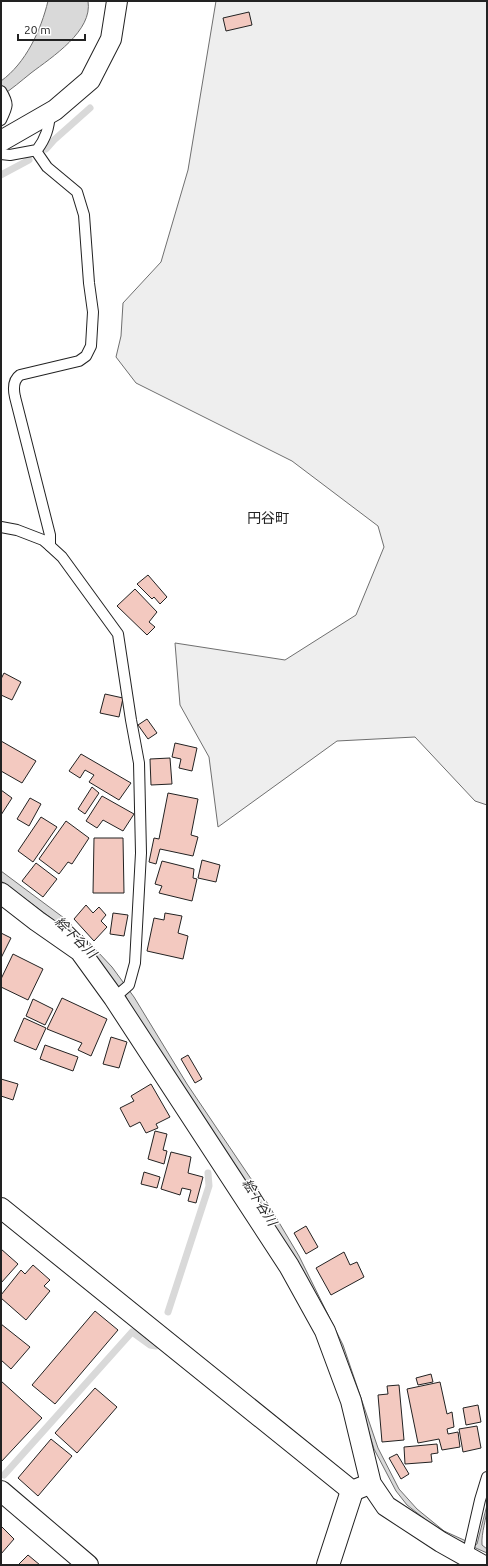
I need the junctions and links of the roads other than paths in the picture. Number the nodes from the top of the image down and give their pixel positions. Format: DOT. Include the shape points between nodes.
graph roads {
  1 [pos="117,1"];
  2 [pos="1,91"];
  3 [pos="50,113"];
  4 [pos="1,120"];
  5 [pos="1,141"];
  6 [pos="36,151"];
  7 [pos="1,154"];
  8 [pos="1,527"];
  9 [pos="50,546"];
  10 [pos="1,893"];
  11 [pos="114,998"];
  12 [pos="1,1208"];
  13 [pos="487,1477"];
  14 [pos="362,1488"];
  15 [pos="1,1491"];
  16 [pos="475,1561"];
  17 [pos="88,1565"];
  18 [pos="328,1565"];
  1 -- 3 [label="street" via="111,38 90,80"];
  2 -- 4 [label="lane" via="8,106"];
  3 -- 5 [label="street"];
  3 -- 6 [label="lane" via="49,128"];
  6 -- 7 [label="lane"];
  6 -- 9 [label="lane" via="47,167 77,192 84,215 93,312 91,346 86,356 79,361 20,375 14,383 15,397 50,535"];
  8 -- 9 [label="lane" via="43,540"];
  9 -- 11 [label="lane" via="62,557 118,634 140,763 141,853 135,963 129,985"];
  10 -- 11 [label="street" via="37,922 80,951"];
  11 -- 14 [label="street" via="289,1266 325,1331 351,1401"];
  12 -- 14 [label="street"];
  13 -- 16 [label="lane" via="480,1500"];
  14 -- 16 [label="street" via="441,1542"];
  14 -- 18 [label="street"];
  15 -- 17 [label="street"];
}
